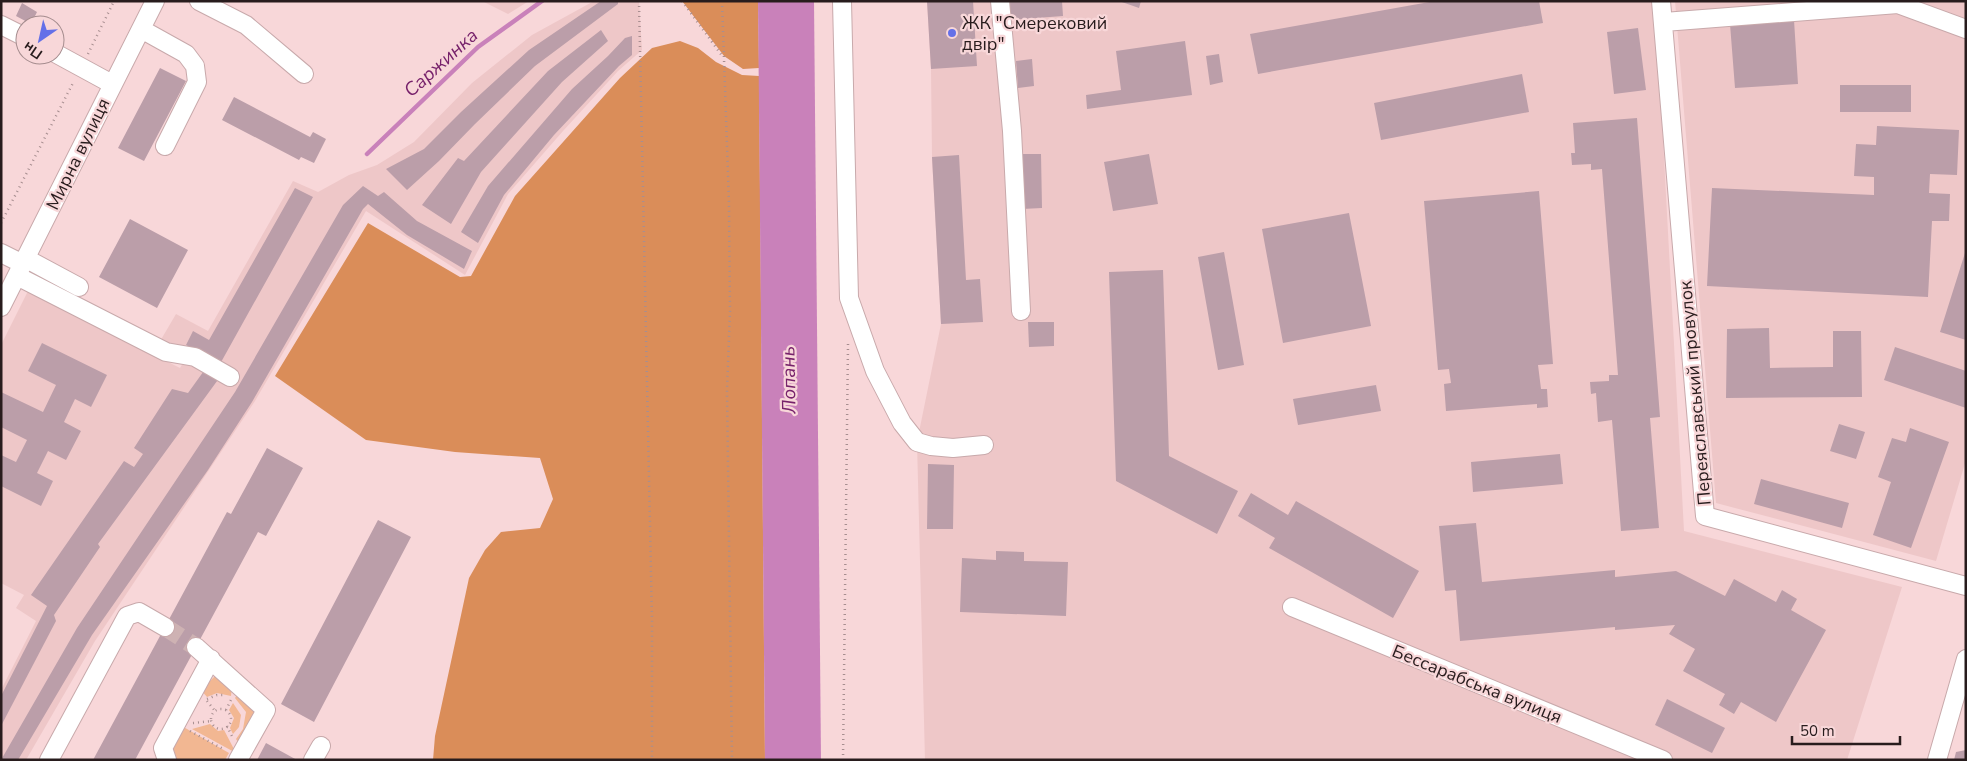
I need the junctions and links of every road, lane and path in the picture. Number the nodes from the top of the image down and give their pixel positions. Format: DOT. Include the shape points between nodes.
graph roads {
  1 [pos="114,1"];
  2 [pos="155,1"];
  3 [pos="199,1"];
  4 [pos="639,1"];
  5 [pos="682,1"];
  6 [pos="722,1"];
  7 [pos="842,1"];
  8 [pos="1000,1"];
  9 [pos="1661,1"];
  10 [pos="1664,22"];
  11 [pos="1,25"];
  12 [pos="141,29"];
  13 [pos="1966,29"];
  14 [pos="15,32"];
  15 [pos="724,58"];
  16 [pos="65,59"];
  17 [pos="81,68"];
  18 [pos="304,74"];
  19 [pos="112,84"];
  20 [pos="165,146"];
  21 [pos="1,223"];
  22 [pos="1,253"];
  23 [pos="22,266"];
  24 [pos="79,287"];
  25 [pos="1,306"];
  26 [pos="1020,311"];
  27 [pos="848,337"];
  28 [pos="230,377"];
  29 [pos="984,445"];
  30 [pos="1966,586"];
  31 [pos="1292,607"];
  32 [pos="165,627"];
  33 [pos="196,647"];
  34 [pos="211,659"];
  35 [pos="1966,659"];
  36 [pos="204,702"];
  37 [pos="238,703"];
  38 [pos="223,709"];
  39 [pos="198,715"];
  40 [pos="198,722"];
  41 [pos="176,724"];
  42 [pos="239,732"];
  43 [pos="233,738"];
  44 [pos="238,759"];
  45 [pos="49,760"];
  46 [pos="167,760"];
  47 [pos="652,760"];
  48 [pos="732,760"];
  49 [pos="843,760"];
  50 [pos="1663,760"];
  51 [pos="1937,760"];
  1 -- 17 [label="path"];
  2 -- 12 [label="street, Мирна вулиця"];
  3 -- 18 [label="street" via="246,26"];
  4 -- 47 [label="path"];
  5 -- 15 [label="path"];
  6 -- 15 [label="path"];
  7 -- 29 [label="street" via="849,298 876,371 902,423 917,442 953,448"];
  8 -- 26 [label="street" via="1012,131"];
  9 -- 10 [label="street, Переяславський провулок"];
  10 -- 13 [label="street" via="1898,4"];
  10 -- 30 [label="street, Переяславський провулок" via="1705,516"];
  11 -- 14 [label="street"];
  12 -- 19 [label="street, Мирна вулиця"];
  12 -- 20 [label="street" via="186,54 195,66 197,82"];
  15 -- 48 [label="path" via="730,311 727,391"];
  16 -- 17 [label="street"];
  17 -- 19 [label="street"];
  17 -- 21 [label="path"];
  19 -- 23 [label="street, Мирна вулиця"];
  22 -- 23 [label="street"];
  23 -- 24 [label="street"];
  23 -- 25 [label="street, Мирна вулиця"];
  23 -- 28 [label="street" via="166,352 195,357"];
  27 -- 49 [label="path"];
  31 -- 50 [label="street, Бессарабська вулиця"];
  32 -- 45 [label="street" via="138,612 126,616"];
  33 -- 34 [label="street"];
  34 -- 41 [label="street"];
  34 -- 44 [label="street" via="266,710"];
  35 -- 51 [label="street"];
  36 -- 37 [label="path" via="210,697 225,695"];
  38 -- 38 [label="path" via="231,718 229,724 220,728 215,726 212,717 215,711"];
  39 -- 40 [label="path"];
  41 -- 44 [label="path"];
  41 -- 46 [label="street" via="162,748"];
  42 -- 43 [label="path"];
}
